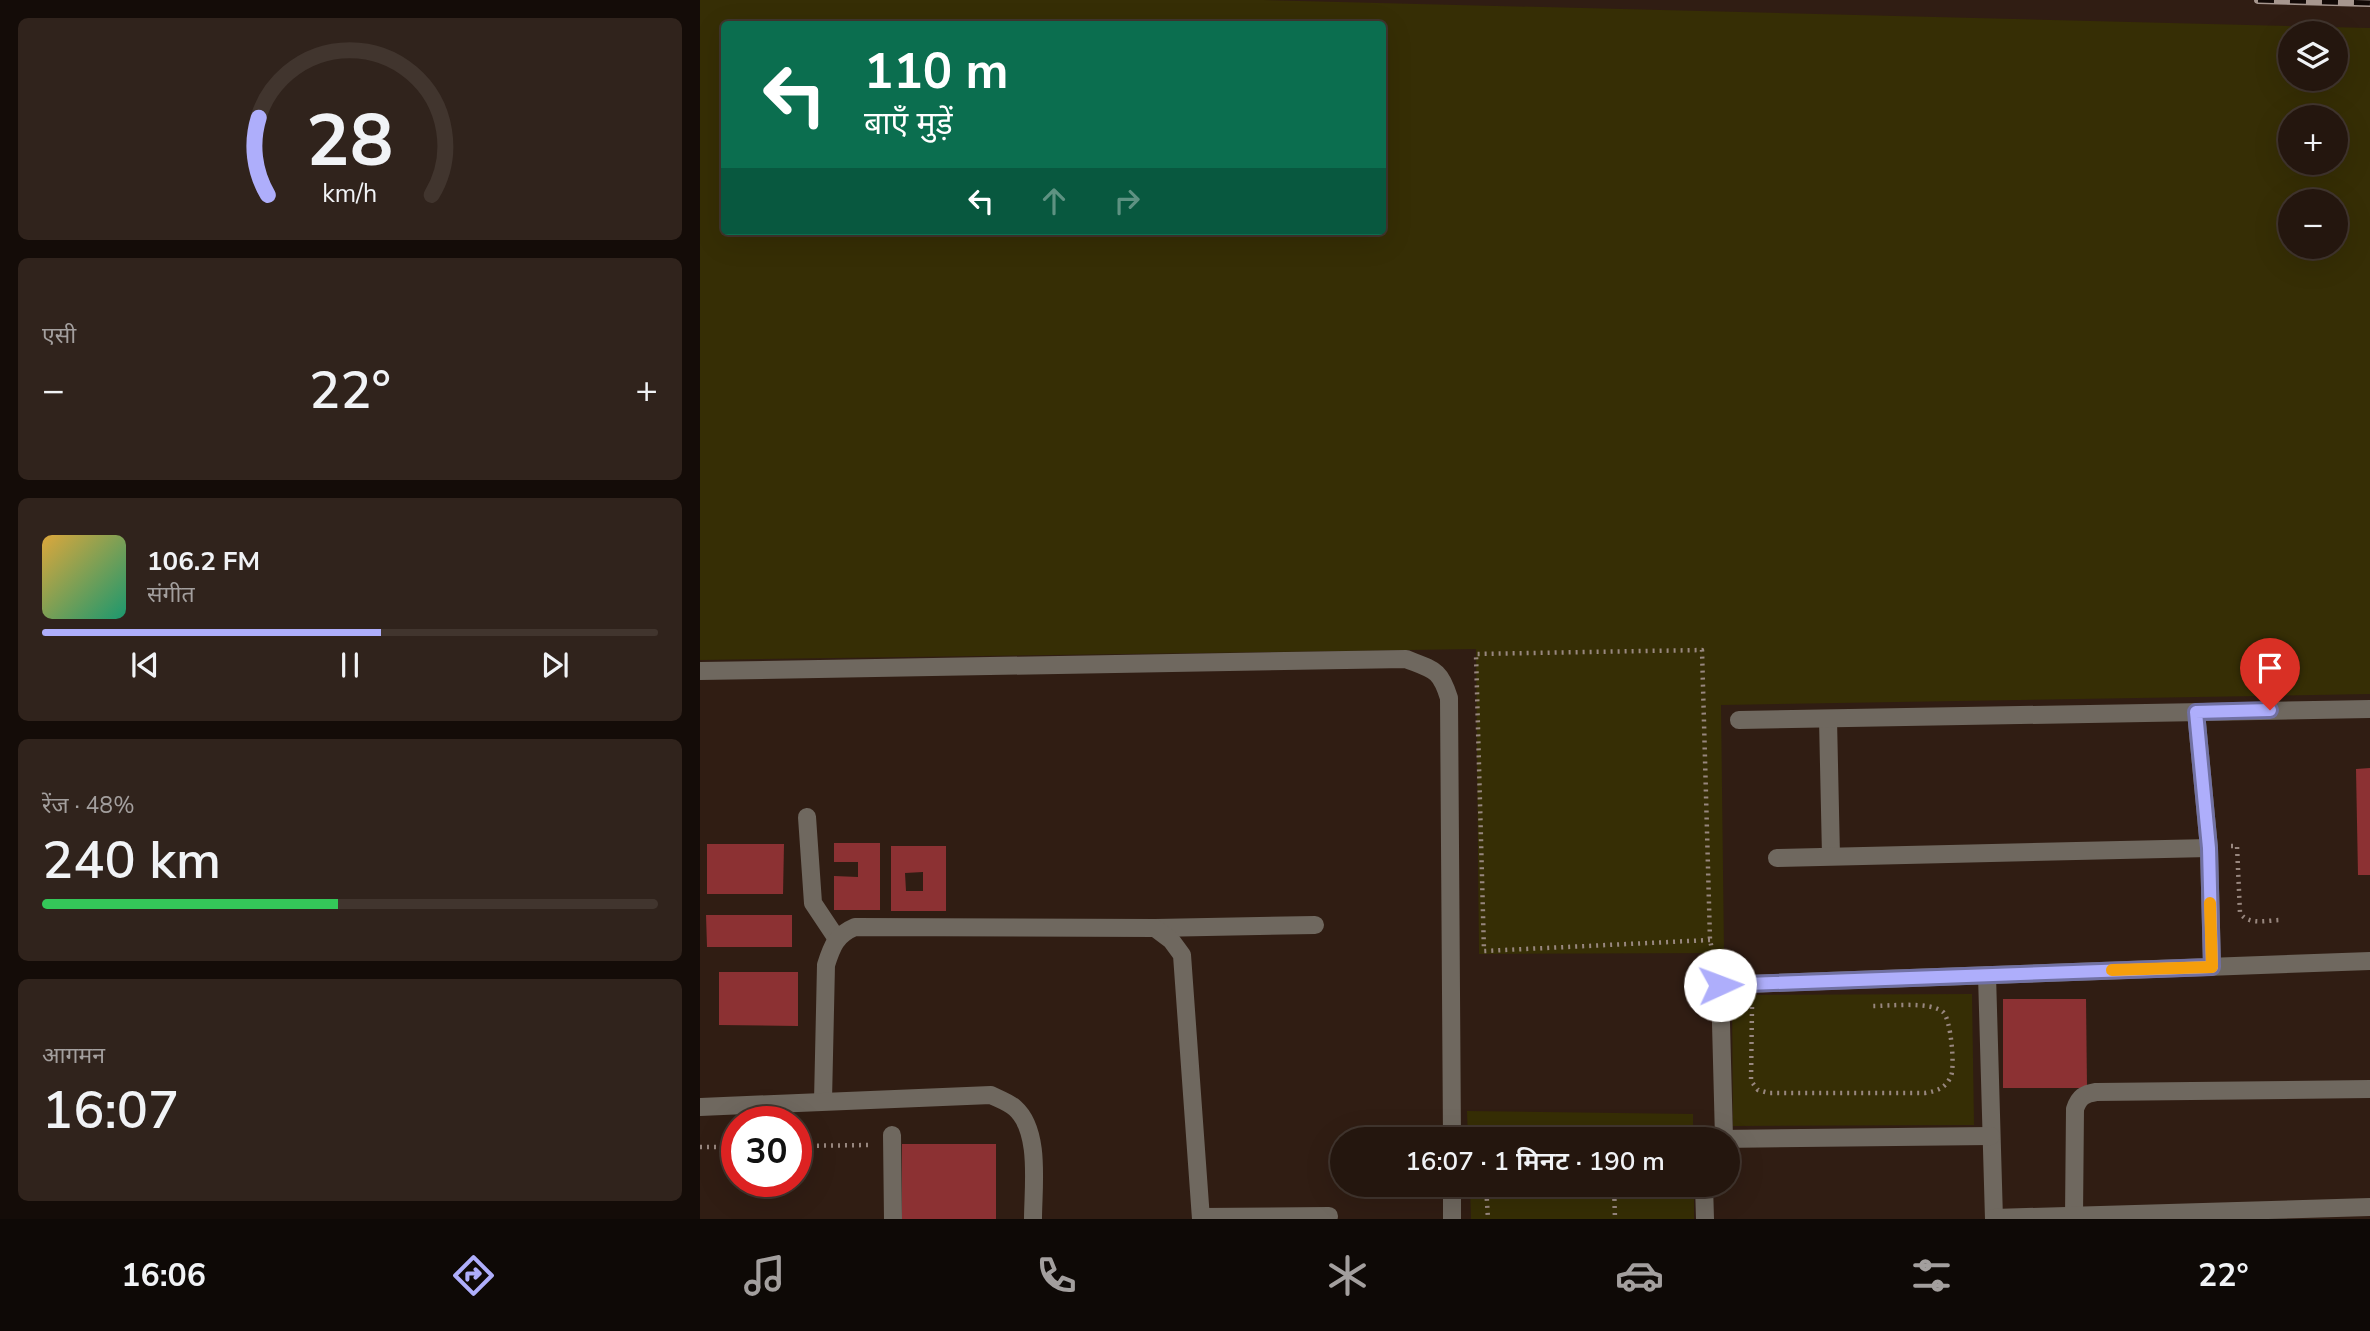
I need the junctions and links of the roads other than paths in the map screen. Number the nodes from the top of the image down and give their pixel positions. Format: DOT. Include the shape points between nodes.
graph roads {
  1 [pos="700,671"];
  2 [pos="2370,709"];
  3 [pos="2196,712"];
  4 [pos="1828,719"];
  5 [pos="1739,720"];
  6 [pos="807,817"];
  7 [pos="2209,848"];
  8 [pos="1831,856"];
  9 [pos="1777,858"];
  10 [pos="1315,925"];
  11 [pos="1155,929"];
  12 [pos="837,939"];
  13 [pos="2370,961"];
  14 [pos="2212,967"];
  15 [pos="1987,975"];
  16 [pos="2370,1089"];
  17 [pos="823,1101"];
  18 [pos="700,1107"];
  19 [pos="1452,1127"];
  20 [pos="1724,1127"];
  21 [pos="892,1135"];
  22 [pos="1991,1136"];
  23 [pos="1740,1138"];
  24 [pos="1452,1197"];
  25 [pos="1704,1197"];
  26 [pos="2370,1207"];
  27 [pos="1329,1216"];
  28 [pos="2074,1216"];
  29 [pos="1201,1218"];
  30 [pos="1994,1218"];
  31 [pos="893,1219"];
  32 [pos="1033,1219"];
  33 [pos="1452,1219"];
  34 [pos="1705,1219"];
  1 -- 19 [label="street" via="1406,659 1434,672 1442,677 1449,698"];
  2 -- 3 [label="street"];
  3 -- 4 [label="street"];
  3 -- 7 [label="street"];
  4 -- 5 [label="street"];
  4 -- 8 [label="street"];
  6 -- 12 [label="street" via="813,903"];
  7 -- 8 [label="street"];
  7 -- 14 [label="street"];
  8 -- 9 [label="street"];
  10 -- 11 [label="street"];
  11 -- 12 [label="street" via="855,927"];
  11 -- 29 [label="street" via="1182,955"];
  12 -- 17 [label="street" via="826,965"];
  13 -- 14 [label="street"];
  14 -- 15 [label="street"];
  15 -- 20 [label="street" via="1720,985"];
  15 -- 22 [label="street"];
  16 -- 28 [label="street" via="2096,1091 2084,1095 2075,1109"];
  17 -- 18 [label="street"];
  17 -- 32 [label="street" via="991,1095 1007,1102 1024,1119 1032,1142"];
  21 -- 31 [label="street"];
  22 -- 23 [label="street"];
  22 -- 30 [label="street"];
  24 -- 33 [label="street"];
  25 -- 34 [label="street"];
  26 -- 28 [label="street"];
  27 -- 29 [label="street"];
  28 -- 30 [label="street"];
}
